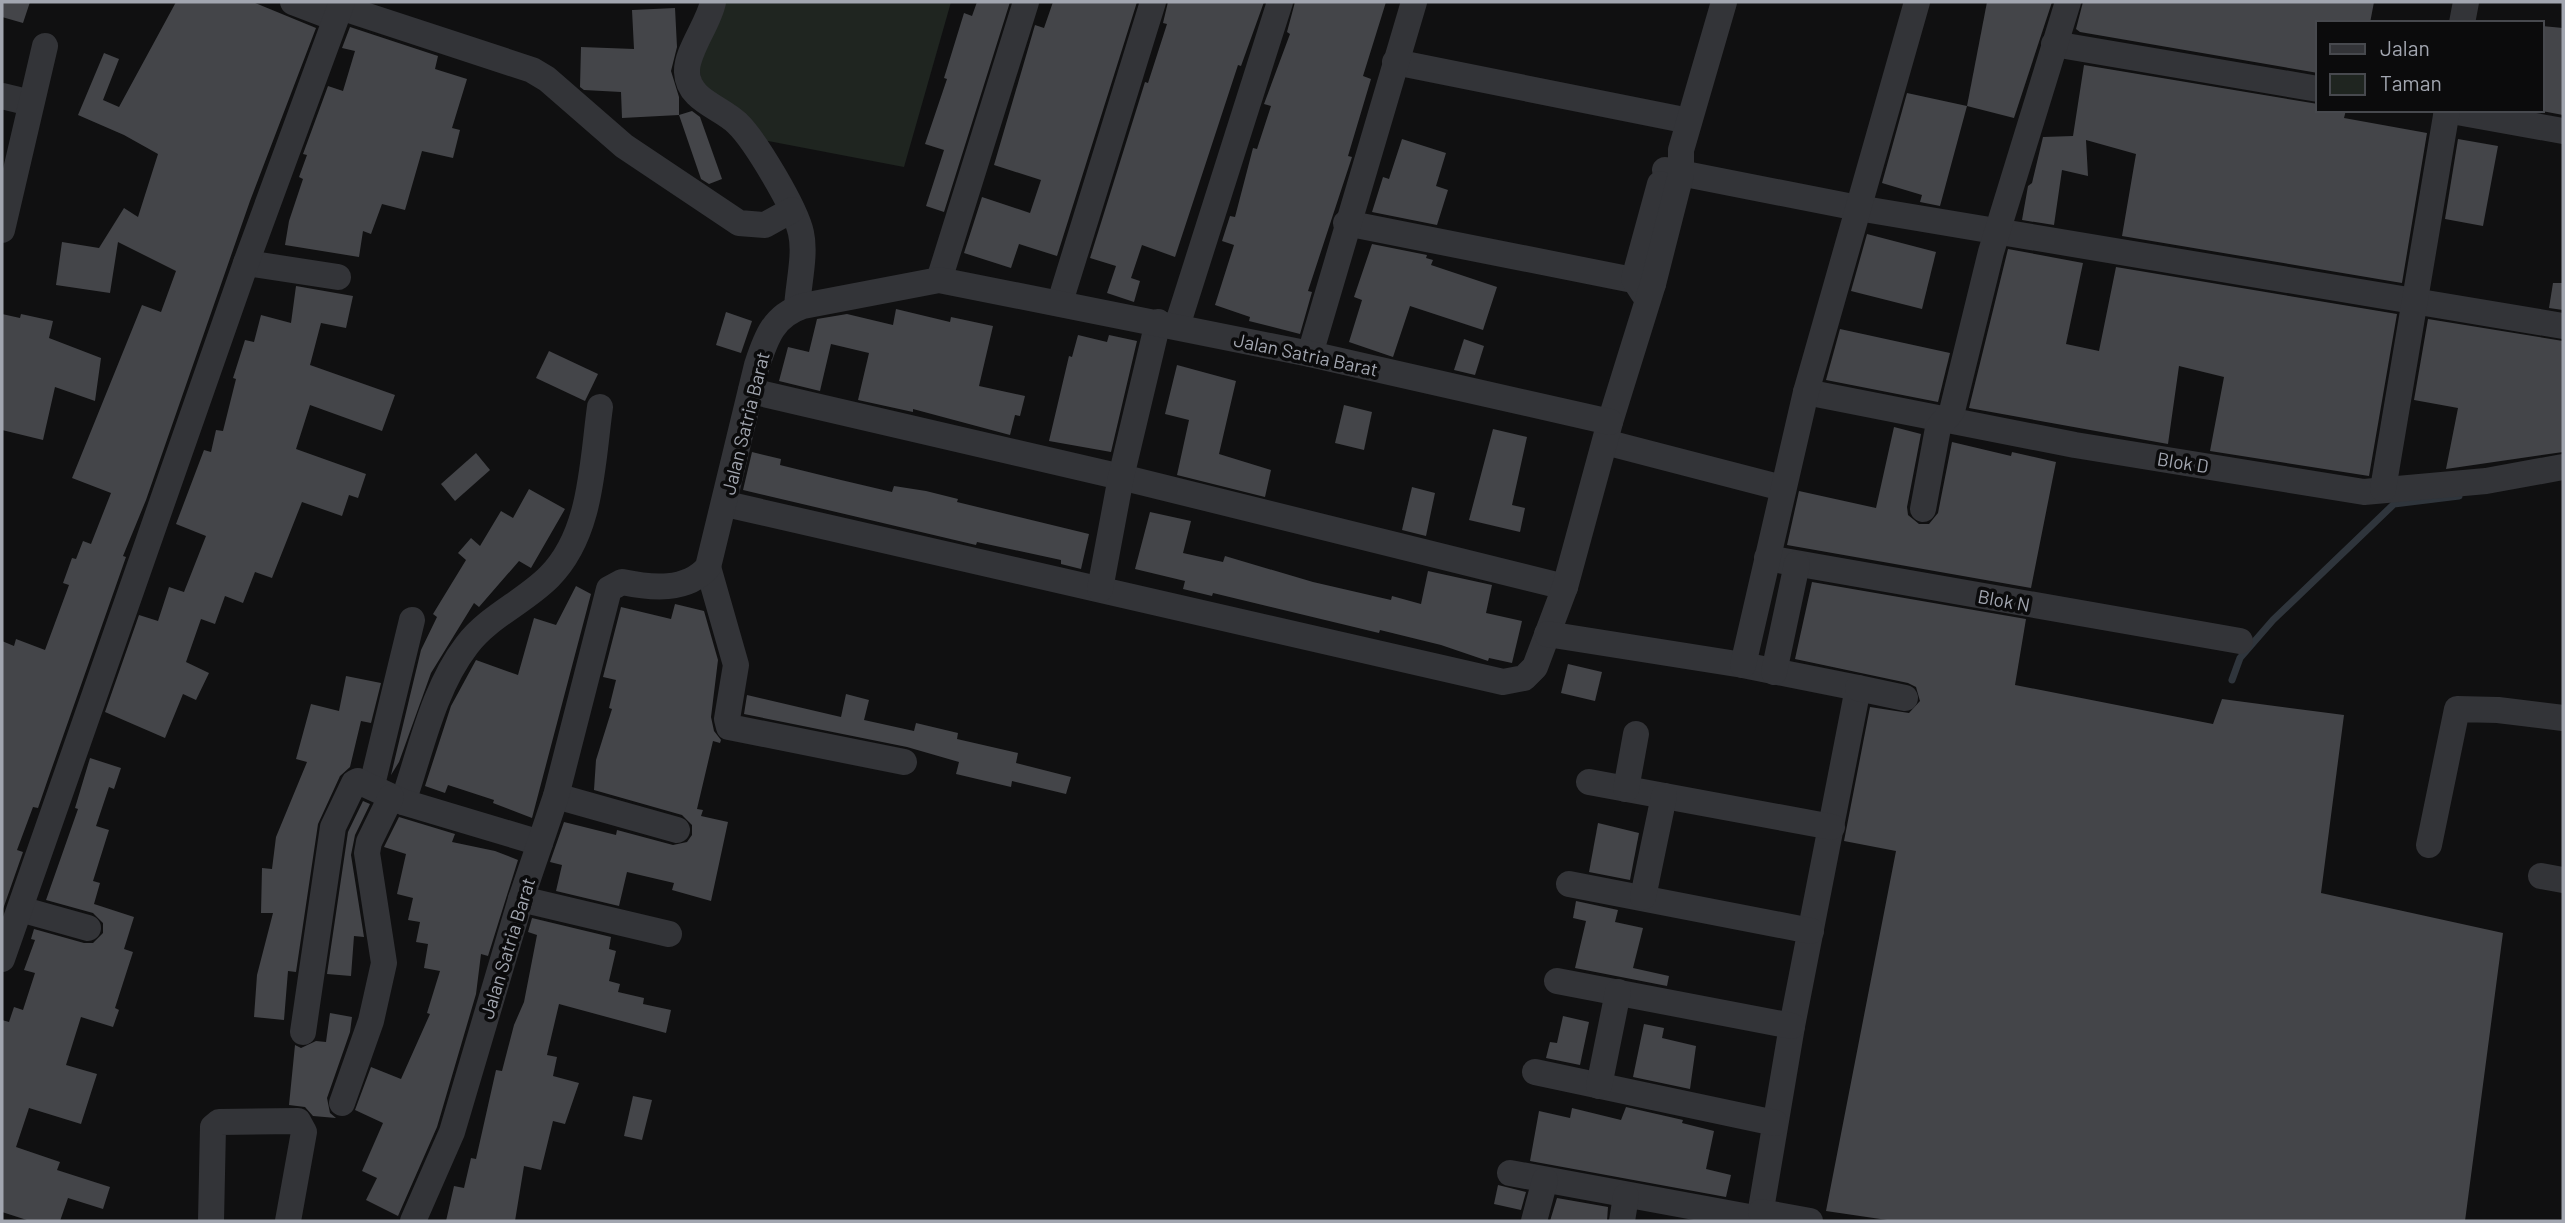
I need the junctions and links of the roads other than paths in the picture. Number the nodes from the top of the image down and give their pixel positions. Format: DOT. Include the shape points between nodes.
graph roads {
  1 [pos="293,2"];
  2 [pos="713,2"];
  3 [pos="1026,2"];
  4 [pos="1153,2"];
  5 [pos="1280,2"];
  6 [pos="1414,2"];
  7 [pos="1724,2"];
  8 [pos="1917,2"];
  9 [pos="2068,2"];
  10 [pos="2466,2"];
  11 [pos="339,9"];
  12 [pos="2462,21"];
  13 [pos="2054,44"];
  14 [pos="45,46"];
  15 [pos="1395,62"];
  16 [pos="2316,89"];
  17 [pos="2,96"];
  18 [pos="32,103"];
  19 [pos="2447,112"];
  20 [pos="2458,112"];
  21 [pos="1689,121"];
  22 [pos="2563,131"];
  23 [pos="1675,164"];
  24 [pos="1858,208"];
  25 [pos="792,210"];
  26 [pos="1346,223"];
  27 [pos="2,230"];
  28 [pos="1999,233"];
  29 [pos="246,263"];
  30 [pos="338,277"];
  31 [pos="939,280"];
  32 [pos="1644,287"];
  33 [pos="798,296"];
  34 [pos="1060,302"];
  35 [pos="2416,302"];
  36 [pos="1168,324"];
  37 [pos="2563,326"];
  38 [pos="1310,354"];
  39 [pos="751,391"];
  40 [pos="1806,391"];
  41 [pos="600,407"];
  42 [pos="1945,418"];
  43 [pos="1607,432"];
  44 [pos="2563,467"];
  45 [pos="1121,477"];
  46 [pos="1782,488"];
  47 [pos="2383,489"];
  48 [pos="726,504"];
  49 [pos="1923,509"];
  50 [pos="1768,558"];
  51 [pos="1797,564"];
  52 [pos="708,567"];
  53 [pos="1564,587"];
  54 [pos="1100,589"];
  55 [pos="412,620"];
  56 [pos="1547,634"];
  57 [pos="2240,641"];
  58 [pos="1743,665"];
  59 [pos="1774,672"];
  60 [pos="1858,688"];
  61 [pos="1905,698"];
  62 [pos="2563,718"];
  63 [pos="1636,734"];
  64 [pos="904,762"];
  65 [pos="1589,782"];
  66 [pos="1626,789"];
  67 [pos="389,795"];
  68 [pos="556,796"];
  69 [pos="1664,796"];
  70 [pos="1832,827"];
  71 [pos="677,830"];
  72 [pos="540,843"];
  73 [pos="2429,845"];
  74 [pos="1569,884"];
  75 [pos="1643,897"];
  76 [pos="521,899"];
  77 [pos="20,909"];
  78 [pos="88,928"];
  79 [pos="1811,931"];
  80 [pos="669,934"];
  81 [pos="2,958"];
  82 [pos="1557,981"];
  83 [pos="1618,992"];
  84 [pos="1792,1026"];
  85 [pos="303,1032"];
  86 [pos="1535,1072"];
  87 [pos="1599,1086"];
  88 [pos="342,1103"];
  89 [pos="1775,1123"];
  90 [pos="1510,1173"];
  91 [pos="1545,1180"];
  92 [pos="1624,1209"];
  93 [pos="1760,1217"];
  94 [pos="211,1221"];
  95 [pos="288,1221"];
  96 [pos="413,1221"];
  97 [pos="1534,1221"];
  98 [pos="1810,1221"];
  1 -- 11 [label="street"];
  2 -- 25 [label="street" via="688,63 692,90 738,123"];
  3 -- 31 [label="street"];
  4 -- 34 [label="street"];
  5 -- 36 [label="street"];
  6 -- 15 [label="street"];
  7 -- 21 [label="street"];
  8 -- 24 [label="street"];
  9 -- 13 [label="street"];
  10 -- 12 [label="street"];
  11 -- 25 [label="street" via="532,70 624,146 738,223 765,225"];
  11 -- 29 [label="street"];
  13 -- 16 [label="street"];
  13 -- 28 [label="street"];
  14 -- 18 [label="street"];
  15 -- 21 [label="street"];
  15 -- 26 [label="street"];
  17 -- 18 [label="street"];
  18 -- 27 [label="street"];
  19 -- 35 [label="street"];
  20 -- 22 [label="street"];
  21 -- 23 [label="street"];
  23 -- 24 [label="street"];
  23 -- 32 [label="street"];
  24 -- 28 [label="street"];
  24 -- 40 [label="street"];
  25 -- 33 [label="street" via="802,235"];
  26 -- 32 [label="street"];
  26 -- 38 [label="street"];
  28 -- 35 [label="street"];
  28 -- 42 [label="street" via="1952,411"];
  29 -- 30 [label="street"];
  29 -- 77 [label="street"];
  31 -- 33 [label="street, Jalan Satria Barat"];
  31 -- 34 [label="street, Jalan Satria Barat"];
  32 -- 43 [label="street"];
  33 -- 39 [label="street, Jalan Satria Barat" via="767,335"];
  34 -- 36 [label="street, Jalan Satria Barat"];
  35 -- 37 [label="street"];
  35 -- 47 [label="street"];
  36 -- 38 [label="street, Jalan Satria Barat"];
  36 -- 45 [label="street"];
  38 -- 43 [label="street, Jalan Satria Barat"];
  39 -- 45 [label="street"];
  39 -- 48 [label="street, Jalan Satria Barat"];
  40 -- 42 [label="street, Blok D"];
  40 -- 46 [label="street"];
  41 -- 67 [label="street" via="588,494 575,539 548,578 474,636 460,655"];
  42 -- 47 [label="street, Blok D" via="2364,492"];
  42 -- 49 [label="street" via="1938,428"];
  43 -- 46 [label="street, Jalan Satria Barat"];
  43 -- 53 [label="street"];
  44 -- 47 [label="street, Blok D" via="2486,481"];
  45 -- 53 [label="street"];
  45 -- 54 [label="street"];
  46 -- 50 [label="street"];
  48 -- 52 [label="street, Jalan Satria Barat"];
  48 -- 54 [label="street"];
  50 -- 51 [label="street, Blok N"];
  50 -- 58 [label="street"];
  51 -- 57 [label="street, Blok N"];
  51 -- 59 [label="street"];
  52 -- 64 [label="street" via="736,665 729,727"];
  52 -- 68 [label="street, Jalan Satria Barat" via="676,585 645,587 622,582 609,589"];
  53 -- 56 [label="street"];
  54 -- 56 [label="street" via="1503,682 1530,674"];
  55 -- 67 [label="street"];
  56 -- 58 [label="street"];
  58 -- 59 [label="street"];
  59 -- 60 [label="street"];
  60 -- 61 [label="street"];
  60 -- 70 [label="street"];
  62 -- 73 [label="street" via="2457,709"];
  63 -- 66 [label="street"];
  65 -- 66 [label="street"];
  66 -- 69 [label="street"];
  67 -- 72 [label="street"];
  67 -- 85 [label="street" via="354,783 332,827"];
  67 -- 88 [label="street" via="368,853 384,963 371,1021"];
  68 -- 71 [label="street"];
  68 -- 72 [label="street, Jalan Satria Barat"];
  69 -- 70 [label="street"];
  69 -- 75 [label="street"];
  70 -- 79 [label="street"];
  72 -- 76 [label="street, Jalan Satria Barat"];
  74 -- 75 [label="street"];
  75 -- 79 [label="street"];
  76 -- 80 [label="street"];
  76 -- 96 [label="street, Jalan Satria Barat" via="452,1132"];
  77 -- 78 [label="street"];
  77 -- 81 [label="street"];
  79 -- 84 [label="street"];
  82 -- 83 [label="street"];
  83 -- 84 [label="street"];
  83 -- 87 [label="street"];
  84 -- 89 [label="street"];
  86 -- 87 [label="street"];
  87 -- 89 [label="street"];
  89 -- 93 [label="street"];
  90 -- 91 [label="street"];
  91 -- 92 [label="street"];
  91 -- 97 [label="street"];
  92 -- 93 [label="street"];
  93 -- 98 [label="street"];
  94 -- 95 [label="street" via="213,1127 219,1122 298,1121 304,1132"];
}
